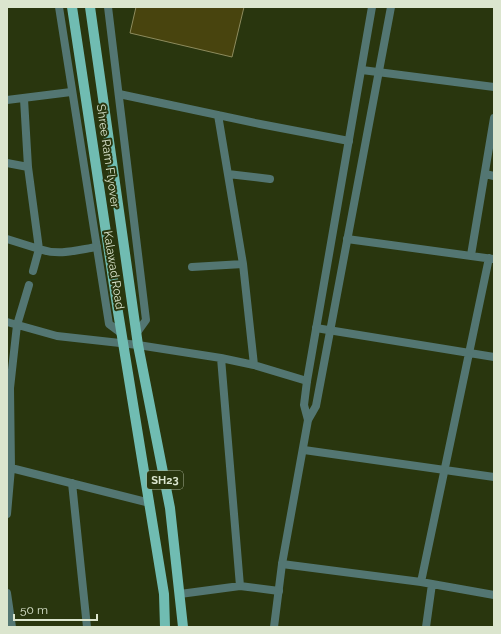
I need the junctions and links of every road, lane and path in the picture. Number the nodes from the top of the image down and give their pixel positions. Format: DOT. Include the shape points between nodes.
graph roads {
  1 [pos="59,7"];
  2 [pos="72,7"];
  3 [pos="90,7"];
  4 [pos="108,7"];
  5 [pos="372,7"];
  6 [pos="391,7"];
  7 [pos="362,70"];
  8 [pos="379,72"];
  9 [pos="494,87"];
  10 [pos="71,92"];
  11 [pos="120,94"];
  12 [pos="24,99"];
  13 [pos="7,100"];
  14 [pos="218,115"];
  15 [pos="494,118"];
  16 [pos="348,141"];
  17 [pos="7,163"];
  18 [pos="28,167"];
  19 [pos="228,174"];
  20 [pos="485,174"];
  21 [pos="494,176"];
  22 [pos="270,179"];
  23 [pos="7,239"];
  24 [pos="347,239"];
  25 [pos="97,247"];
  26 [pos="39,249"];
  27 [pos="471,255"];
  28 [pos="492,258"];
  29 [pos="243,264"];
  30 [pos="192,267"];
  31 [pos="33,271"];
  32 [pos="29,285"];
  33 [pos="7,322"];
  34 [pos="17,325"];
  35 [pos="316,328"];
  36 [pos="329,329"];
  37 [pos="121,333"];
  38 [pos="136,334"];
  39 [pos="123,344"];
  40 [pos="138,345"];
  41 [pos="469,353"];
  42 [pos="494,357"];
  43 [pos="221,358"];
  44 [pos="254,364"];
  45 [pos="307,381"];
  46 [pos="308,420"];
  47 [pos="304,450"];
  48 [pos="9,467"];
  49 [pos="445,470"];
  50 [pos="494,477"];
  51 [pos="72,483"];
  52 [pos="150,503"];
  53 [pos="7,514"];
  54 [pos="282,564"];
  55 [pos="422,582"];
  56 [pos="432,584"];
  57 [pos="240,586"];
  58 [pos="279,591"];
  59 [pos="7,593"];
  60 [pos="180,594"];
  61 [pos="494,595"];
  62 [pos="12,627"];
  63 [pos="88,627"];
  64 [pos="165,627"];
  65 [pos="183,627"];
  66 [pos="274,627"];
  67 [pos="426,627"];
  1 -- 10 [label="street, Kalawad Road"];
  2 -- 37 [label="main road, Shree Ram Flyover"];
  3 -- 38 [label="main road, Shree Ram Flyover"];
  4 -- 11 [label="street, Kalawad Road"];
  5 -- 7 [label="street"];
  6 -- 8 [label="street"];
  7 -- 8 [label="street"];
  7 -- 16 [label="street"];
  8 -- 9 [label="street"];
  8 -- 24 [label="street"];
  10 -- 12 [label="street"];
  10 -- 25 [label="street, Kalawad Road"];
  11 -- 14 [label="street"];
  11 -- 38 [label="street, Kalawad Road" via="146,320"];
  12 -- 13 [label="street"];
  12 -- 18 [label="street"];
  14 -- 16 [label="street"];
  14 -- 19 [label="street"];
  15 -- 20 [label="street"];
  16 -- 35 [label="street"];
  17 -- 18 [label="street"];
  18 -- 26 [label="street"];
  19 -- 22 [label="street"];
  19 -- 29 [label="street"];
  20 -- 21 [label="street"];
  20 -- 27 [label="street"];
  23 -- 26 [label="street"];
  24 -- 27 [label="street"];
  24 -- 36 [label="street"];
  25 -- 26 [label="street" via="60,253"];
  25 -- 37 [label="street, Kalawad Road" via="109,324"];
  26 -- 31 [label="street"];
  27 -- 28 [label="street"];
  28 -- 41 [label="street"];
  29 -- 30 [label="street"];
  29 -- 44 [label="street"];
  32 -- 34 [label="street"];
  33 -- 34 [label="street"];
  34 -- 39 [label="street" via="56,336"];
  34 -- 48 [label="street" via="10,388"];
  35 -- 36 [label="street"];
  35 -- 45 [label="street"];
  36 -- 41 [label="street"];
  36 -- 46 [label="street" via="316,406"];
  37 -- 39 [label="main road, SH23"];
  38 -- 40 [label="main road, SH23"];
  39 -- 40 [label="street"];
  39 -- 52 [label="main road, SH23"];
  40 -- 43 [label="street"];
  40 -- 60 [label="main road, SH23" via="170,508"];
  41 -- 42 [label="street"];
  41 -- 49 [label="street"];
  43 -- 44 [label="street"];
  43 -- 57 [label="street"];
  44 -- 45 [label="street"];
  45 -- 46 [label="street" via="304,405"];
  46 -- 47 [label="street"];
  47 -- 49 [label="street"];
  47 -- 54 [label="street"];
  48 -- 51 [label="street"];
  48 -- 53 [label="street"];
  49 -- 50 [label="street"];
  49 -- 55 [label="street"];
  51 -- 52 [label="street"];
  51 -- 63 [label="street"];
  52 -- 64 [label="main road, SH23" via="164,594"];
  54 -- 55 [label="street"];
  54 -- 58 [label="street"];
  55 -- 56 [label="street"];
  56 -- 61 [label="street"];
  56 -- 67 [label="street"];
  57 -- 58 [label="street"];
  57 -- 60 [label="street"];
  58 -- 66 [label="street"];
  59 -- 62 [label="street"];
  60 -- 65 [label="main road, SH23"];
}
